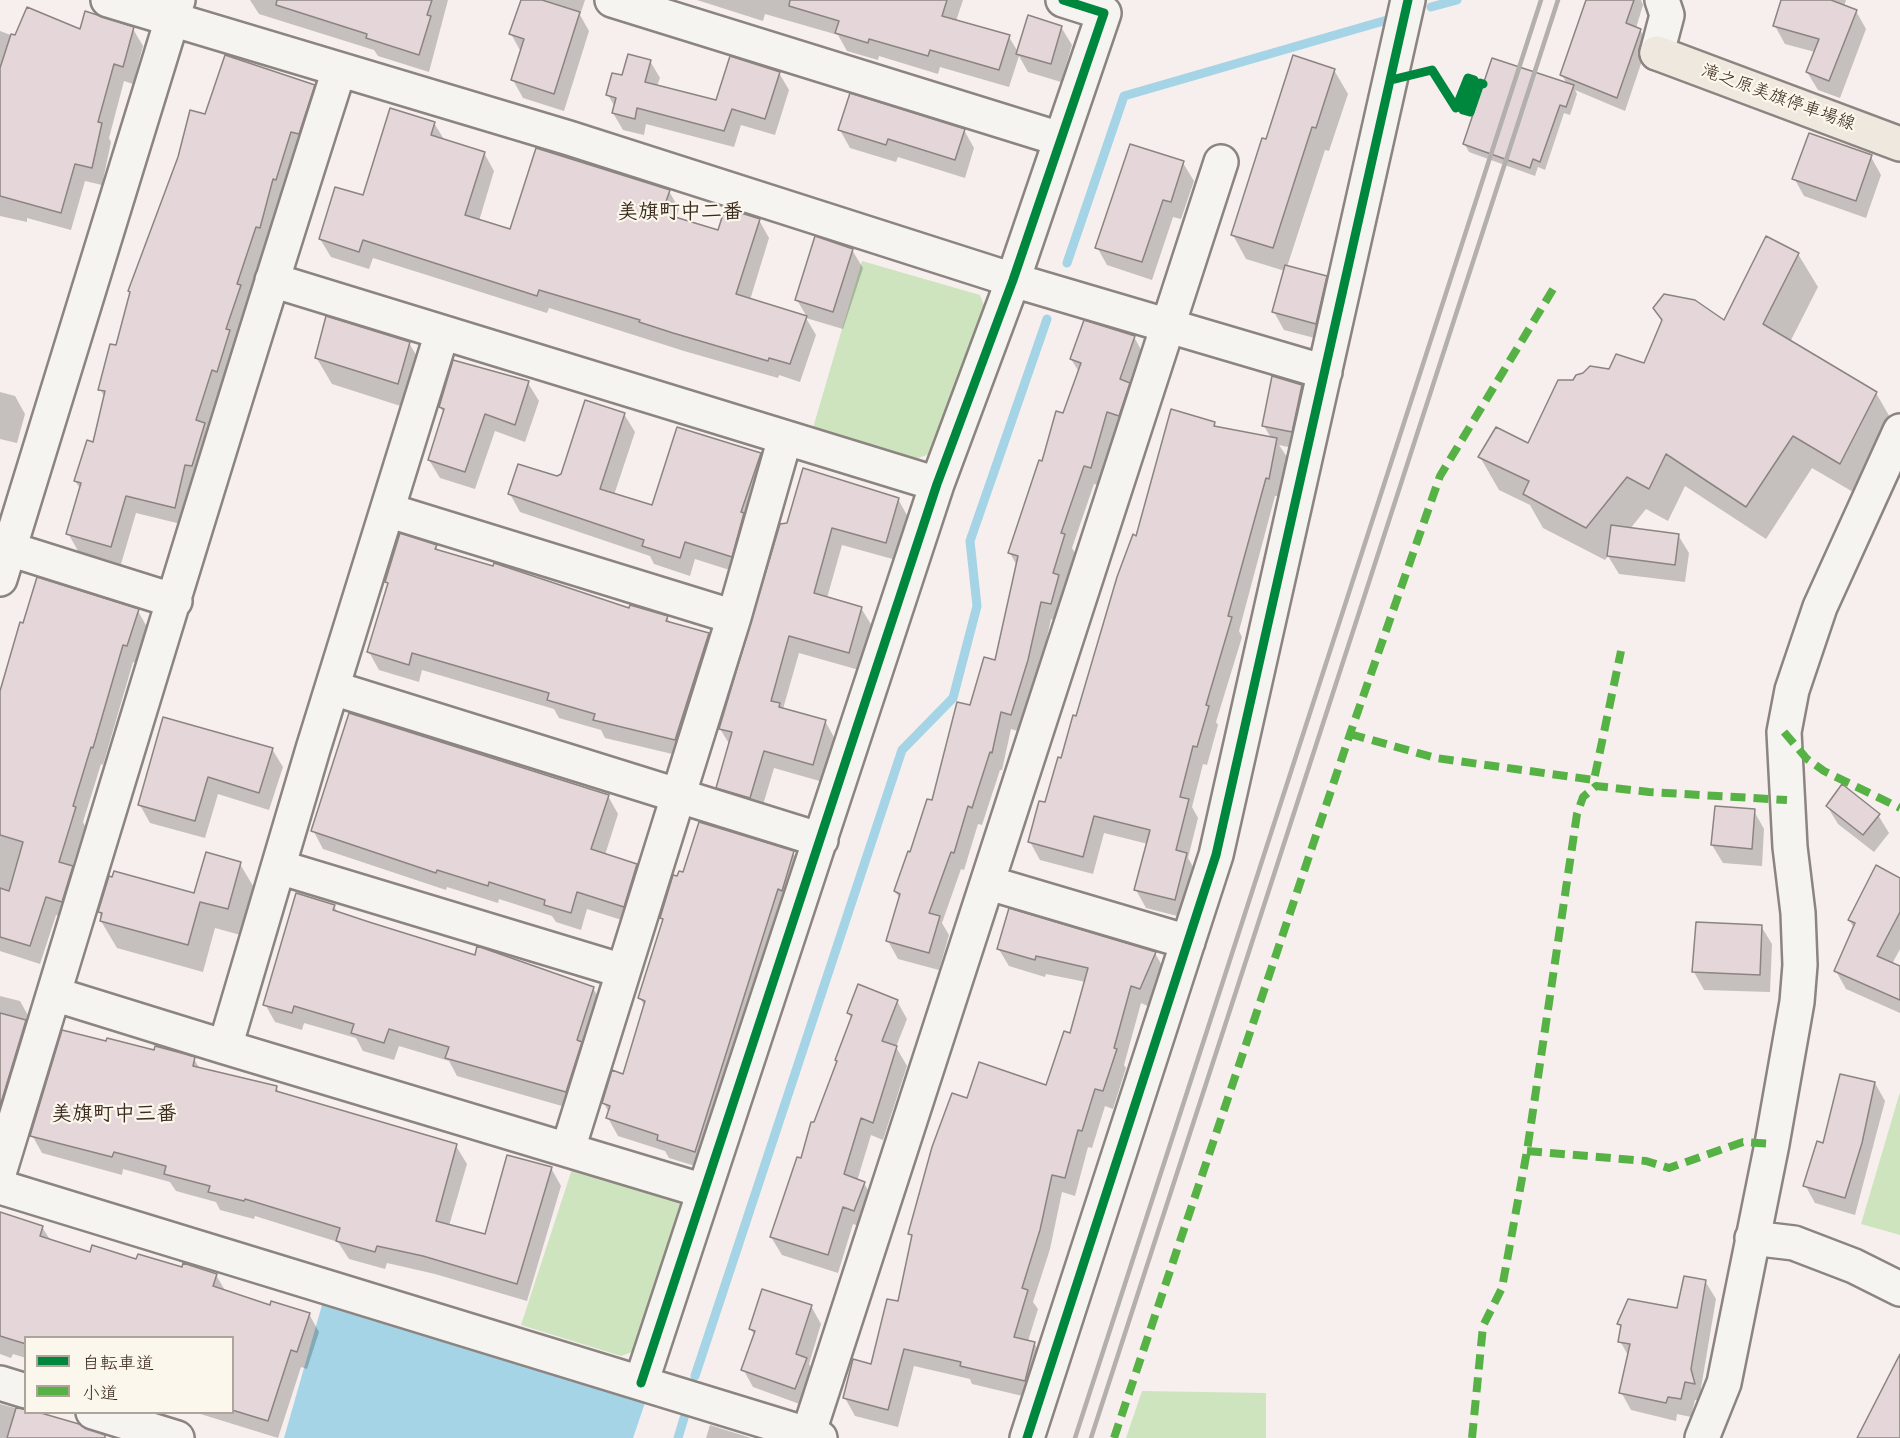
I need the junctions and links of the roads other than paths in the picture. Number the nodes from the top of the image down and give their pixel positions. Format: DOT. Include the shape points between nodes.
graph roads {
  1 [pos="108,0"];
  2 [pos="612,0"];
  3 [pos="1063,0"];
  4 [pos="1408,0"];
  5 [pos="1662,0"];
  6 [pos="175,10"];
  7 [pos="1657,53"];
  8 [pos="339,70"];
  9 [pos="1060,139"];
  10 [pos="1900,144"];
  11 [pos="1221,162"];
  12 [pos="272,280"];
  13 [pos="1012,280"];
  14 [pos="1167,326"];
  15 [pos="442,333"];
  16 [pos="1325,372"];
  17 [pos="1900,431"];
  18 [pos="785,438"];
  19 [pos="937,484"];
  20 [pos="387,510"];
  21 [pos="3,558"];
  22 [pos="175,601"];
  23 [pos="734,617"];
  24 [pos="333,688"];
  25 [pos="679,796"];
  26 [pos="821,840"];
  27 [pos="279,867"];
  28 [pos="989,883"];
  29 [pos="1188,942"];
  30 [pos="624,971"];
  31 [pos="54,994"];
  32 [pos="225,1047"];
  33 [pos="568,1149"];
  34 [pos="0,1170"];
  35 [pos="0,1187"];
  36 [pos="704,1191"];
  37 [pos="1752,1238"];
  38 [pos="1900,1289"];
  39 [pos="0,1383"];
  40 [pos="641,1383"];
  41 [pos="24,1390"];
  42 [pos="93,1414"];
  43 [pos="96,1414"];
  44 [pos="812,1437"];
  45 [pos="85,1438"];
  46 [pos="177,1438"];
  47 [pos="1027,1438"];
  48 [pos="1702,1438"];
  1 -- 6 [label="street"];
  2 -- 9 [label="street"];
  3 -- 9 [label="street" via="1104,13"];
  4 -- 16 [label="street"];
  5 -- 7 [label="street" via="1667,15"];
  6 -- 8 [label="street"];
  6 -- 21 [label="street"];
  7 -- 10 [label="main road, 滝之原美旗停車場線"];
  8 -- 12 [label="street"];
  8 -- 13 [label="street" via="569,138"];
  9 -- 13 [label="street"];
  11 -- 14 [label="street"];
  12 -- 15 [label="street"];
  12 -- 22 [label="street"];
  13 -- 14 [label="street"];
  13 -- 19 [label="street"];
  14 -- 16 [label="street"];
  14 -- 28 [label="street"];
  15 -- 18 [label="street"];
  15 -- 20 [label="street"];
  16 -- 29 [label="street" via="1216,855"];
  17 -- 37 [label="street" via="1820,607 1792,690 1784,732 1800,965 1790,1046"];
  18 -- 19 [label="street"];
  18 -- 23 [label="street"];
  19 -- 26 [label="street"];
  20 -- 23 [label="street"];
  20 -- 24 [label="street"];
  21 -- 22 [label="street"];
  22 -- 31 [label="street"];
  23 -- 25 [label="street"];
  24 -- 25 [label="street"];
  24 -- 27 [label="street"];
  25 -- 26 [label="street"];
  25 -- 30 [label="street"];
  26 -- 36 [label="street"];
  27 -- 30 [label="street"];
  27 -- 32 [label="street"];
  28 -- 29 [label="street"];
  28 -- 44 [label="street"];
  29 -- 47 [label="street"];
  30 -- 33 [label="street"];
  31 -- 32 [label="street"];
  31 -- 34 [label="street"];
  32 -- 33 [label="street"];
  33 -- 36 [label="street"];
  35 -- 40 [label="street"];
  36 -- 40 [label="street"];
  37 -- 38 [label="street" via="1794,1243"];
  37 -- 48 [label="street" via="1725,1383"];
  39 -- 41 [label="street"];
  40 -- 44 [label="street"];
  42 -- 45 [label="street"];
  43 -- 46 [label="street"];
}
